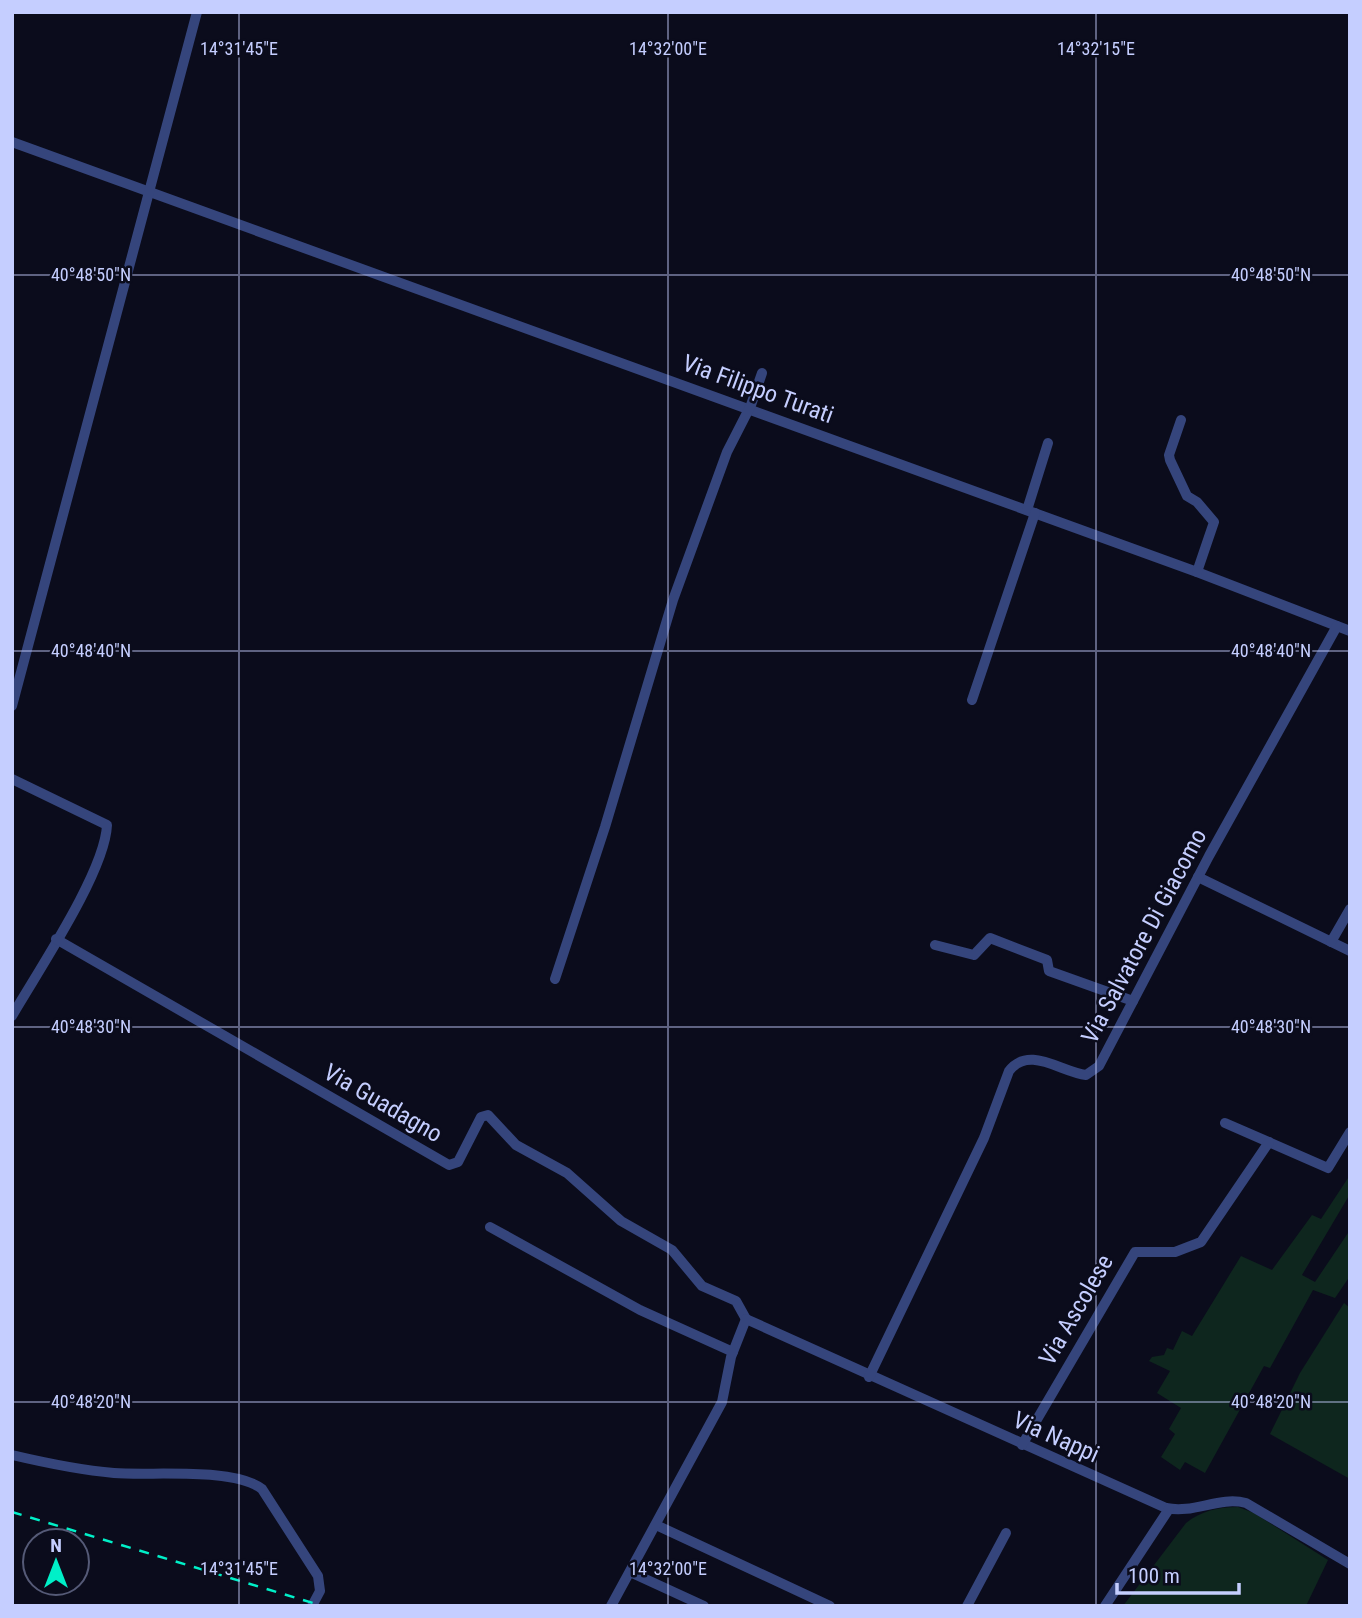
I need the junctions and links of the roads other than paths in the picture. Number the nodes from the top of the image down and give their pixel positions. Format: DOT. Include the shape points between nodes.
graph roads {
  1 [pos="197,12"];
  2 [pos="12,142"];
  3 [pos="150,191"];
  4 [pos="762,373"];
  5 [pos="749,409"];
  6 [pos="1181,420"];
  7 [pos="1048,443"];
  8 [pos="1031,512"];
  9 [pos="1197,572"];
  10 [pos="1337,626"];
  11 [pos="1350,631"];
  12 [pos="972,700"];
  13 [pos="12,706"];
  14 [pos="12,779"];
  15 [pos="1198,877"];
  16 [pos="1350,909"];
  17 [pos="56,939"];
  18 [pos="1331,942"];
  19 [pos="935,945"];
  20 [pos="1350,951"];
  21 [pos="555,979"];
  22 [pos="1133,1001"];
  23 [pos="12,1016"];
  24 [pos="1226,1123"];
  25 [pos="1350,1132"];
  26 [pos="1269,1142"];
  27 [pos="490,1227"];
  28 [pos="746,1319"];
  29 [pos="733,1352"];
  30 [pos="869,1377"];
  31 [pos="1022,1445"];
  32 [pos="12,1455"];
  33 [pos="1169,1509"];
  34 [pos="656,1525"];
  35 [pos="1006,1533"];
  36 [pos="1350,1564"];
  37 [pos="630,1572"];
  38 [pos="312,1606"];
  39 [pos="611,1606"];
  40 [pos="704,1606"];
  41 [pos="830,1606"];
  42 [pos="967,1606"];
  43 [pos="1105,1606"];
  1 -- 3 [label="street"];
  2 -- 3 [label="street, Via Filippo Turati"];
  3 -- 5 [label="street, Via Filippo Turati"];
  3 -- 13 [label="street"];
  4 -- 5 [label="street"];
  5 -- 8 [label="street, Via Filippo Turati"];
  5 -- 21 [label="street" via="727,452 673,600"];
  6 -- 9 [label="street" via="1168,455 1187,496 1214,522"];
  7 -- 8 [label="street"];
  8 -- 9 [label="street, Via Filippo Turati"];
  8 -- 12 [label="street"];
  9 -- 10 [label="street, Via Filippo Turati"];
  10 -- 11 [label="street, Via Filippo Turati"];
  10 -- 15 [label="street, Via Salvatore Di Giacomo"];
  14 -- 17 [label="street" via="107,825 106,843 92,877"];
  15 -- 18 [label="street"];
  15 -- 22 [label="street, Via Salvatore Di Giacomo"];
  16 -- 18 [label="street"];
  17 -- 23 [label="street"];
  17 -- 28 [label="street, Via Guadagno" via="449,1165 458,1162 481,1117 488,1115 516,1145 579,1182 621,1221 672,1250 702,1286 729,1295"];
  18 -- 20 [label="street"];
  19 -- 22 [label="street" via="974,955 990,938 1047,960 1049,971"];
  22 -- 30 [label="street, Via Salvatore Di Giacomo" via="1091,1075 1030,1058 1015,1063 1009,1071 984,1138"];
  24 -- 26 [label="street"];
  25 -- 26 [label="street" via="1328,1168"];
  26 -- 31 [label="street, Via Ascolese" via="1201,1242 1175,1252 1135,1252"];
  27 -- 29 [label="street" via="640,1310"];
  28 -- 29 [label="street"];
  28 -- 30 [label="street, Via Nappi"];
  29 -- 34 [label="street" via="722,1402"];
  30 -- 31 [label="street, Via Nappi"];
  31 -- 33 [label="street, Via Nappi"];
  32 -- 38 [label="street" via="112,1473 252,1481 262,1489 318,1576 320,1591"];
  33 -- 36 [label="street, Via Nappi" via="1180,1511 1232,1500 1246,1503"];
  33 -- 43 [label="street"];
  34 -- 37 [label="street"];
  34 -- 41 [label="street"];
  35 -- 42 [label="street"];
  37 -- 39 [label="street"];
  37 -- 40 [label="street"];
}
